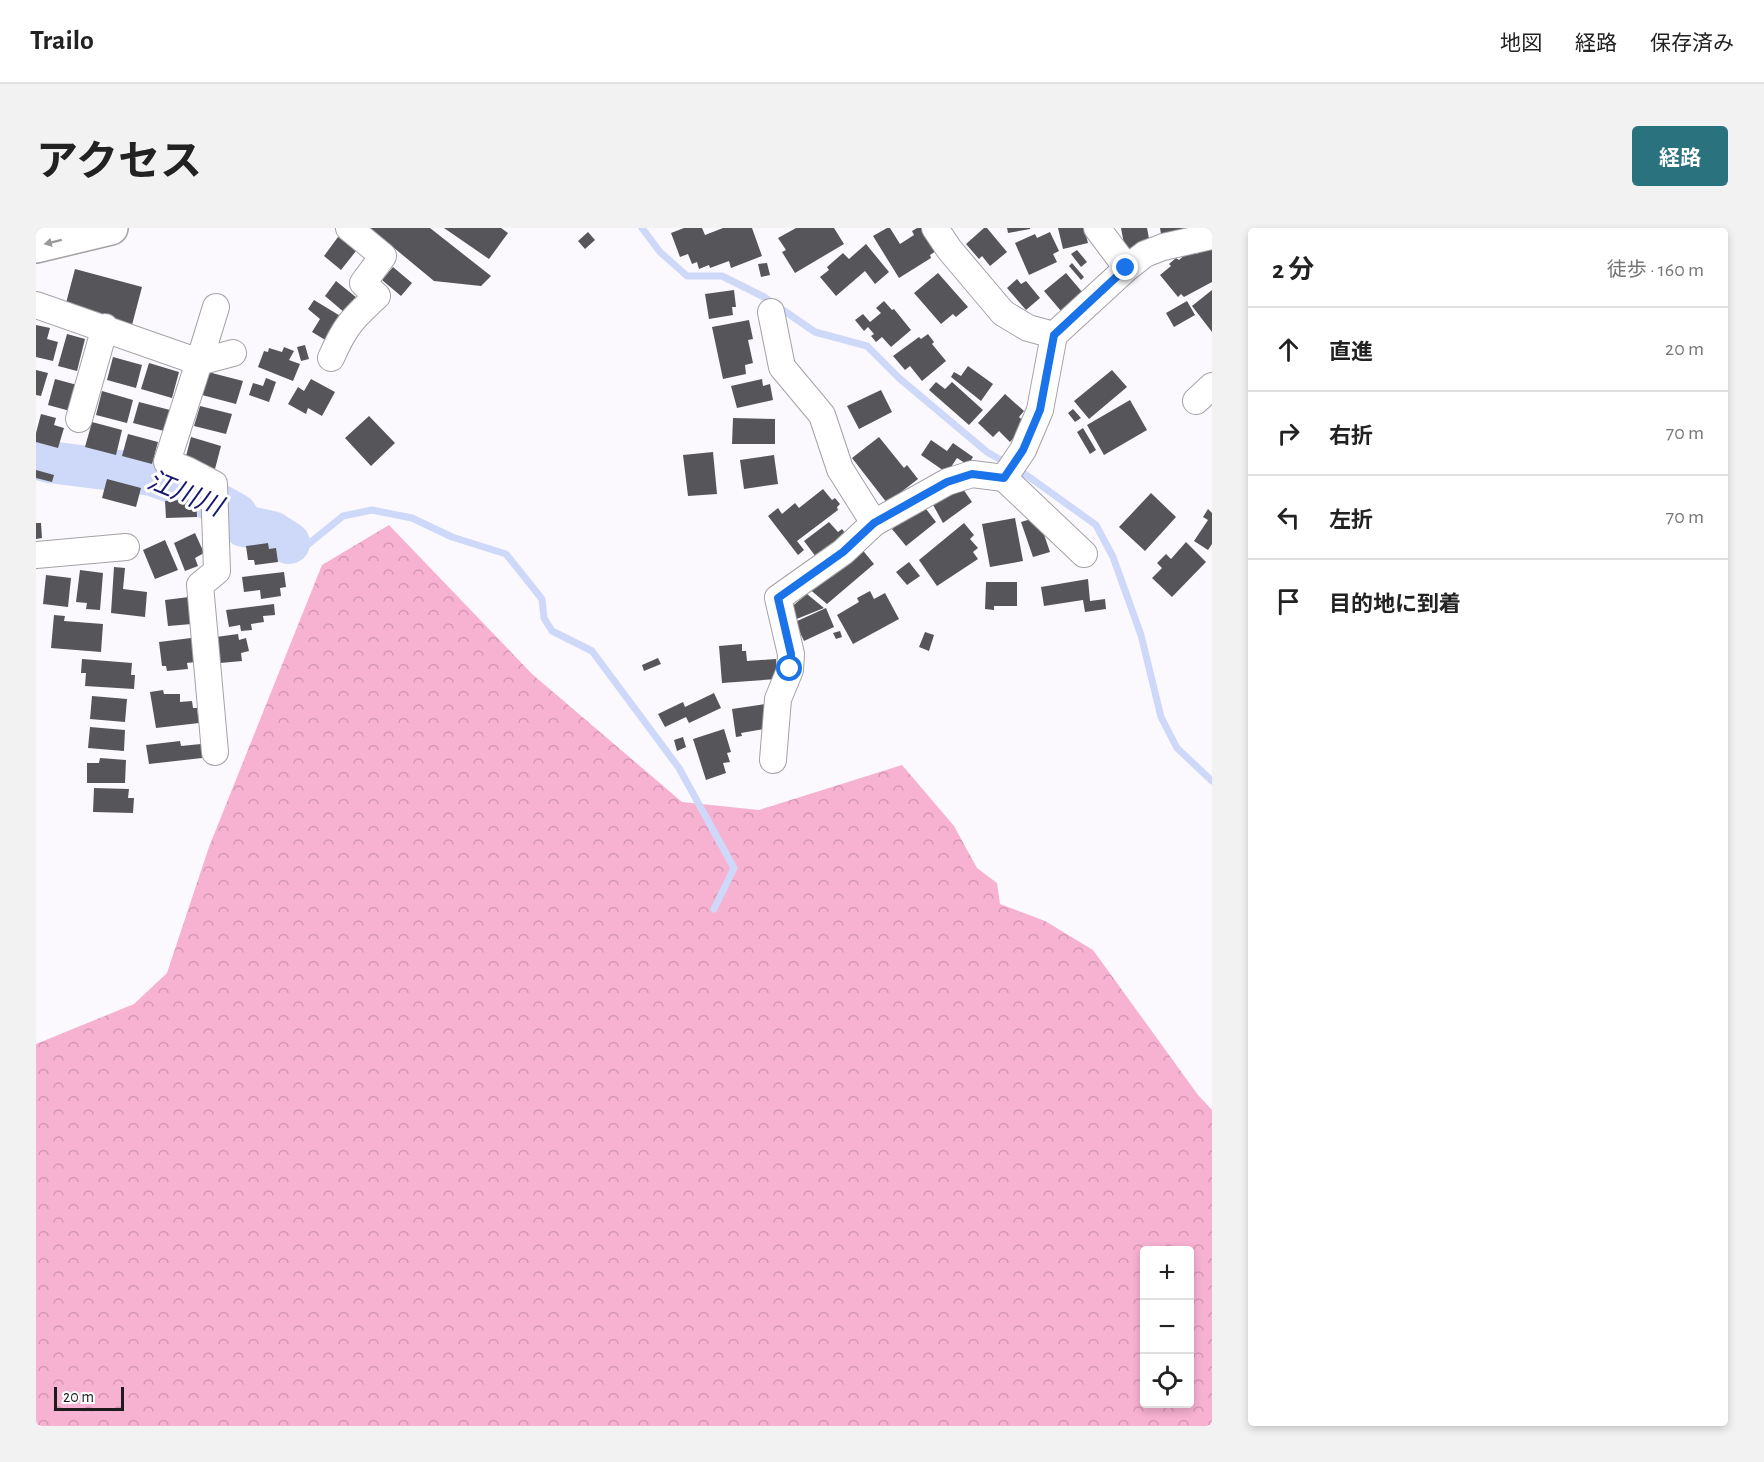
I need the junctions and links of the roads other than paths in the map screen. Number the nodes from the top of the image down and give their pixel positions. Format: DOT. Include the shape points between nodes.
graph roads {
  1 [pos="111,228"];
  2 [pos="349,228"];
  3 [pos="935,228"];
  4 [pos="1097,228"];
  5 [pos="1203,234"];
  6 [pos="36,246"];
  7 [pos="1126,268"];
  8 [pos="36,305"];
  9 [pos="216,307"];
  10 [pos="771,312"];
  11 [pos="105,327"];
  12 [pos="1054,335"];
  13 [pos="233,353"];
  14 [pos="331,358"];
  15 [pos="199,362"];
  16 [pos="79,419"];
  17 [pos="1009,470"];
  18 [pos="874,523"];
  19 [pos="126,547"];
  20 [pos="1084,554"];
  21 [pos="36,555"];
  22 [pos="215,752"];
  23 [pos="773,760"];
  1 -- 6 [label="highway, one-way"];
  2 -- 14 [label="street" via="383,256 363,283 377,296 349,322"];
  3 -- 12 [label="street" via="1002,313 1028,328"];
  4 -- 7 [label="street"];
  5 -- 7 [label="street" via="1145,254"];
  7 -- 12 [label="street"];
  8 -- 11 [label="street"];
  9 -- 15 [label="street"];
  10 -- 18 [label="street" via="782,367 822,415 840,469"];
  11 -- 15 [label="street"];
  11 -- 16 [label="street"];
  12 -- 17 [label="street" via="1040,410 1023,450"];
  13 -- 15 [label="street"];
  15 -- 22 [label="street" via="167,462 214,484 217,571 200,585"];
  17 -- 18 [label="street" via="972,474 947,482"];
  17 -- 20 [label="street"];
  18 -- 23 [label="street" via="843,552 778,598 791,654 790,669 777,699"];
  19 -- 21 [label="street"];
}
